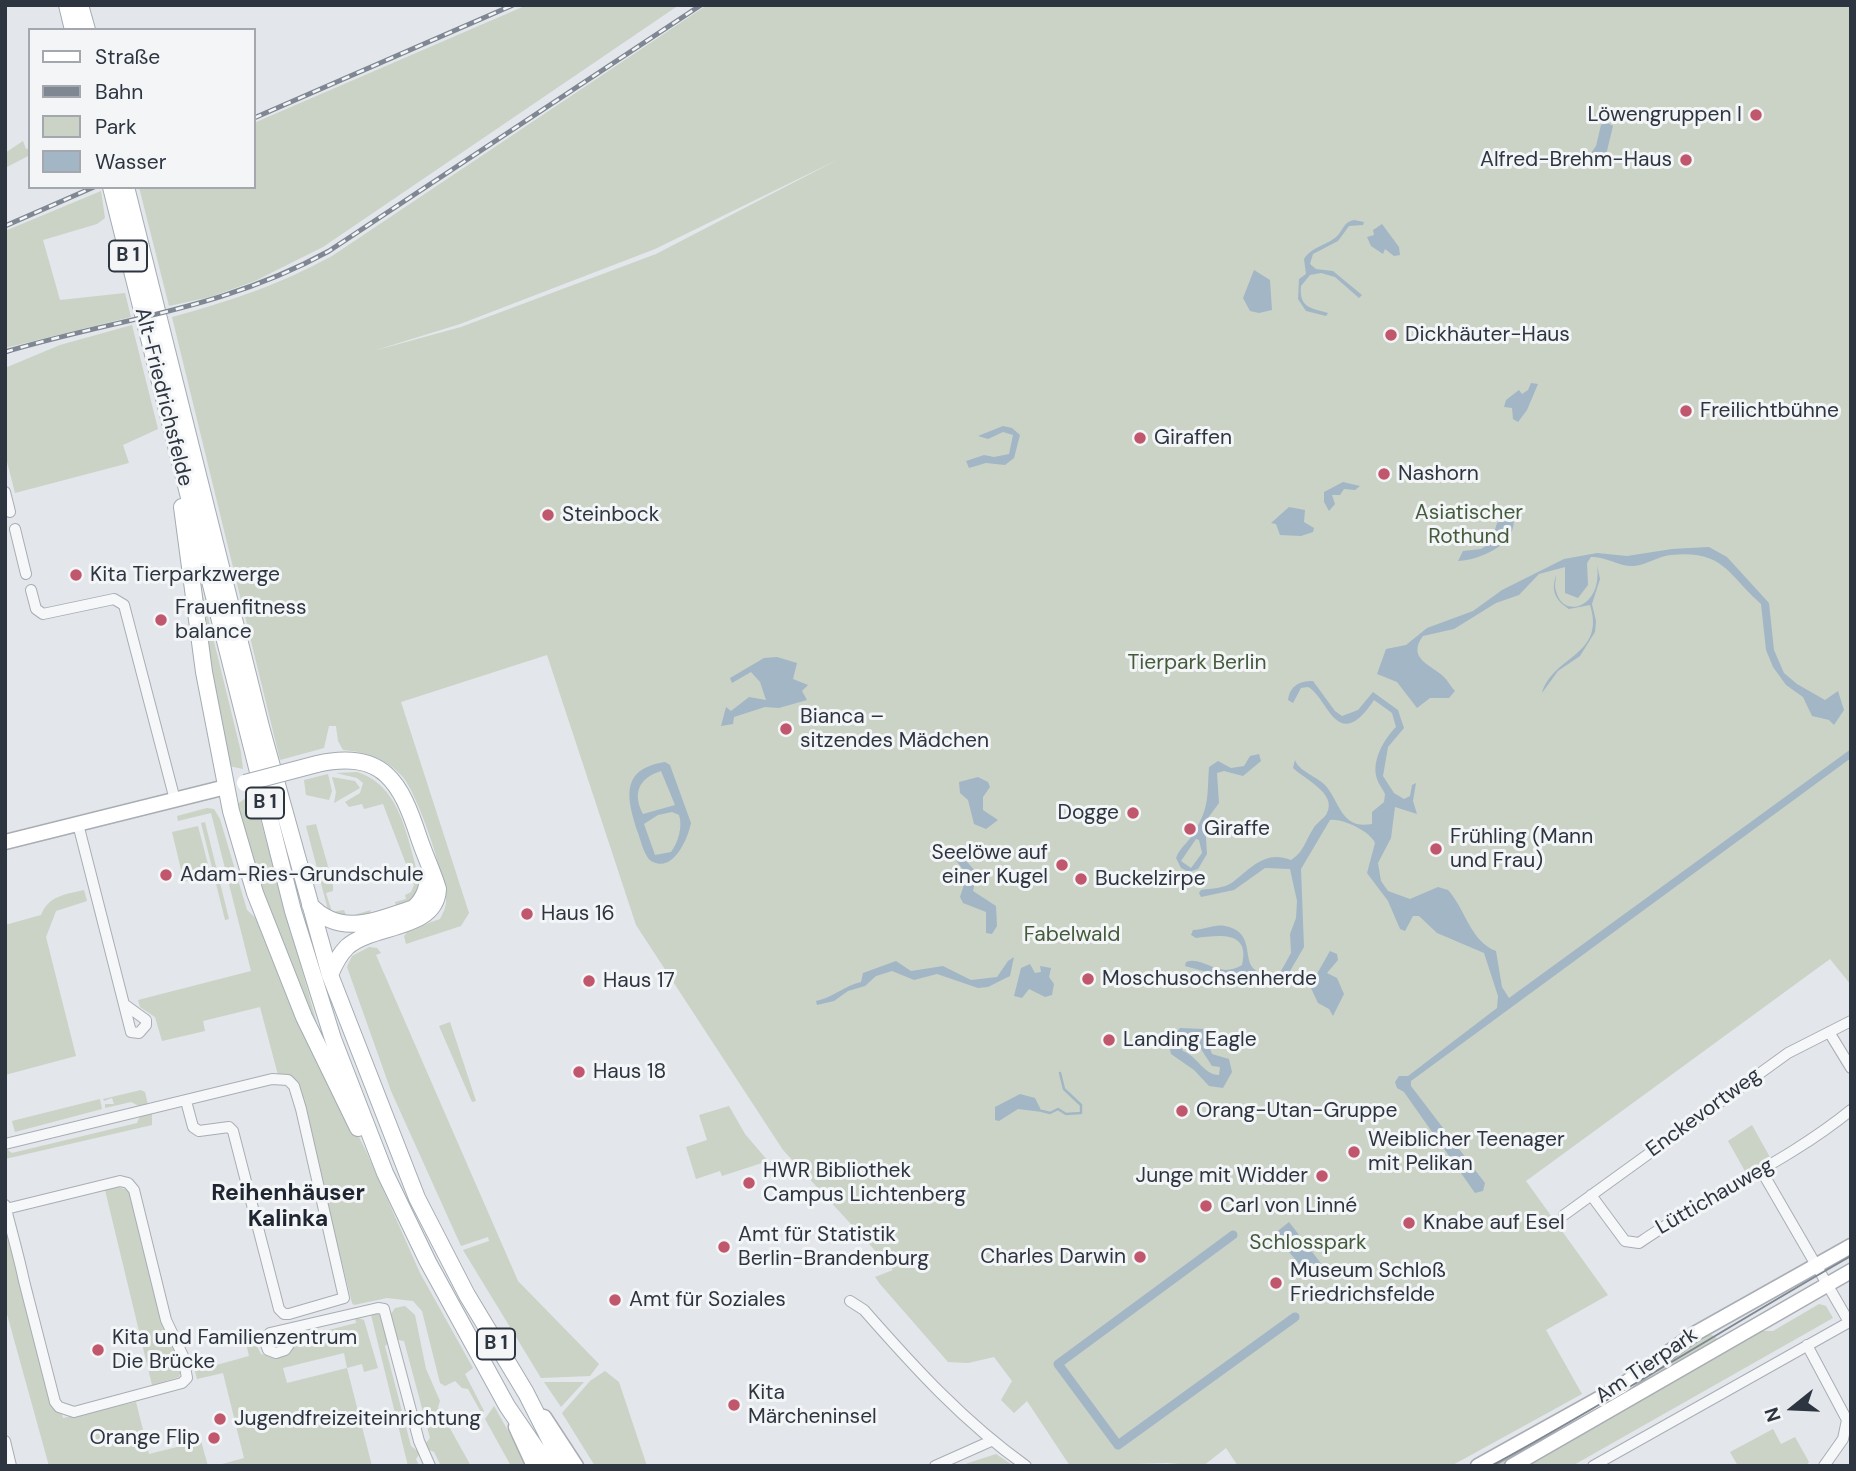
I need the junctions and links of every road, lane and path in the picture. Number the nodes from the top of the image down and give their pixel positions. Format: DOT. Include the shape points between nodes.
graph roads {
  1 [pos="80,5"];
  2 [pos="86,28"];
  3 [pos="111,189"];
  4 [pos="126,189"];
  5 [pos="181,473"];
  6 [pos="5,492"];
  7 [pos="10,512"];
  8 [pos="15,529"];
  9 [pos="26,574"];
  10 [pos="31,590"];
  11 [pos="226,787"];
  12 [pos="175,800"];
  13 [pos="78,824"];
  14 [pos="5,842"];
  15 [pos="429,868"];
  16 [pos="309,904"];
  17 [pos="330,975"];
  18 [pos="124,1004"];
  19 [pos="1851,1021"];
  20 [pos="1829,1032"];
  21 [pos="1851,1068"];
  22 [pos="186,1101"];
  23 [pos="1851,1110"];
  24 [pos="5,1144"];
  25 [pos="1761,1170"];
  26 [pos="385,1173"];
  27 [pos="1591,1195"];
  28 [pos="6,1207"];
  29 [pos="1564,1215"];
  30 [pos="1851,1246"];
  31 [pos="1815,1265"];
  32 [pos="1851,1271"];
  33 [pos="1827,1285"];
  34 [pos="849,1301"];
  35 [pos="1850,1321"];
  36 [pos="288,1329"];
  37 [pos="1807,1345"];
  38 [pos="526,1393"];
  39 [pos="507,1406"];
  40 [pos="5,1441"];
  41 [pos="991,1441"];
  42 [pos="12,1466"];
  43 [pos="430,1466"];
  44 [pos="534,1466"];
  45 [pos="548,1466"];
  46 [pos="564,1466"];
  47 [pos="576,1466"];
  48 [pos="934,1466"];
  49 [pos="1026,1466"];
  50 [pos="1478,1466"];
  51 [pos="1512,1466"];
  52 [pos="1593,1466"];
  53 [pos="1824,1466"];
  1 -- 2 [label="main road"];
  3 -- 5 [label="main road, Alt-Friedrichsfelde / B 1"];
  4 -- 16 [label="main road, Alt-Friedrichsfelde / B 1"];
  5 -- 11 [label="main road" via="188,565"];
  5 -- 26 [label="main road, Alt-Friedrichsfelde / B 1" via="293,911 333,1039"];
  6 -- 7 [label="street"];
  8 -- 9 [label="street"];
  10 -- 12 [label="street" via="36,609 43,614 114,599 124,606"];
  11 -- 12 [label="main road"];
  11 -- 15 [label="main road, bridge" via="328,762 364,762 383,771 407,801"];
  11 -- 26 [label="main road" via="255,893 304,1017 355,1123"];
  12 -- 13 [label="main road"];
  13 -- 14 [label="main road"];
  13 -- 18 [label="street"];
  15 -- 16 [label="main road" via="421,902 369,922 344,925 317,913"];
  15 -- 17 [label="main road" via="438,889 432,909 354,943"];
  16 -- 17 [label="main road, B 1"];
  17 -- 38 [label="main road, B 1" via="417,1198 467,1295"];
  19 -- 20 [label="street, Enckevortweg"];
  20 -- 21 [label="street"];
  20 -- 27 [label="street, Enckevortweg" via="1788,1053"];
  22 -- 22 [label="street" via="193,1128 229,1127 233,1131 279,1309 289,1314 345,1298 294,1086 278,1079"];
  22 -- 24 [label="street"];
  23 -- 25 [label="street, Lüttichauweg" via="1812,1141"];
  25 -- 27 [label="street, Lüttichauweg" via="1639,1243 1625,1241"];
  25 -- 31 [label="street"];
  26 -- 39 [label="main road, B 1"];
  27 -- 29 [label="street, Enckevortweg"];
  28 -- 28 [label="street" via="128,1182 187,1378 74,1412 58,1407"];
  30 -- 31 [label="main road, Am Tierpark"];
  31 -- 33 [label="street"];
  31 -- 50 [label="main road, Am Tierpark" via="1696,1333 1620,1387"];
  32 -- 33 [label="main road, Am Tierpark"];
  33 -- 35 [label="street"];
  33 -- 51 [label="main road, Am Tierpark"];
  34 -- 41 [label="street" via="864,1310 923,1377"];
  35 -- 37 [label="street"];
  36 -- 43 [label="street" via="384,1309 419,1441"];
  37 -- 52 [label="street"];
  37 -- 53 [label="street" via="1847,1420 1843,1439"];
  38 -- 46 [label="main road, B 1"];
  38 -- 47 [label="main road"];
  39 -- 44 [label="main road"];
  39 -- 45 [label="main road, B 1"];
  40 -- 42 [label="street"];
  41 -- 48 [label="street"];
  41 -- 49 [label="street"];
}
